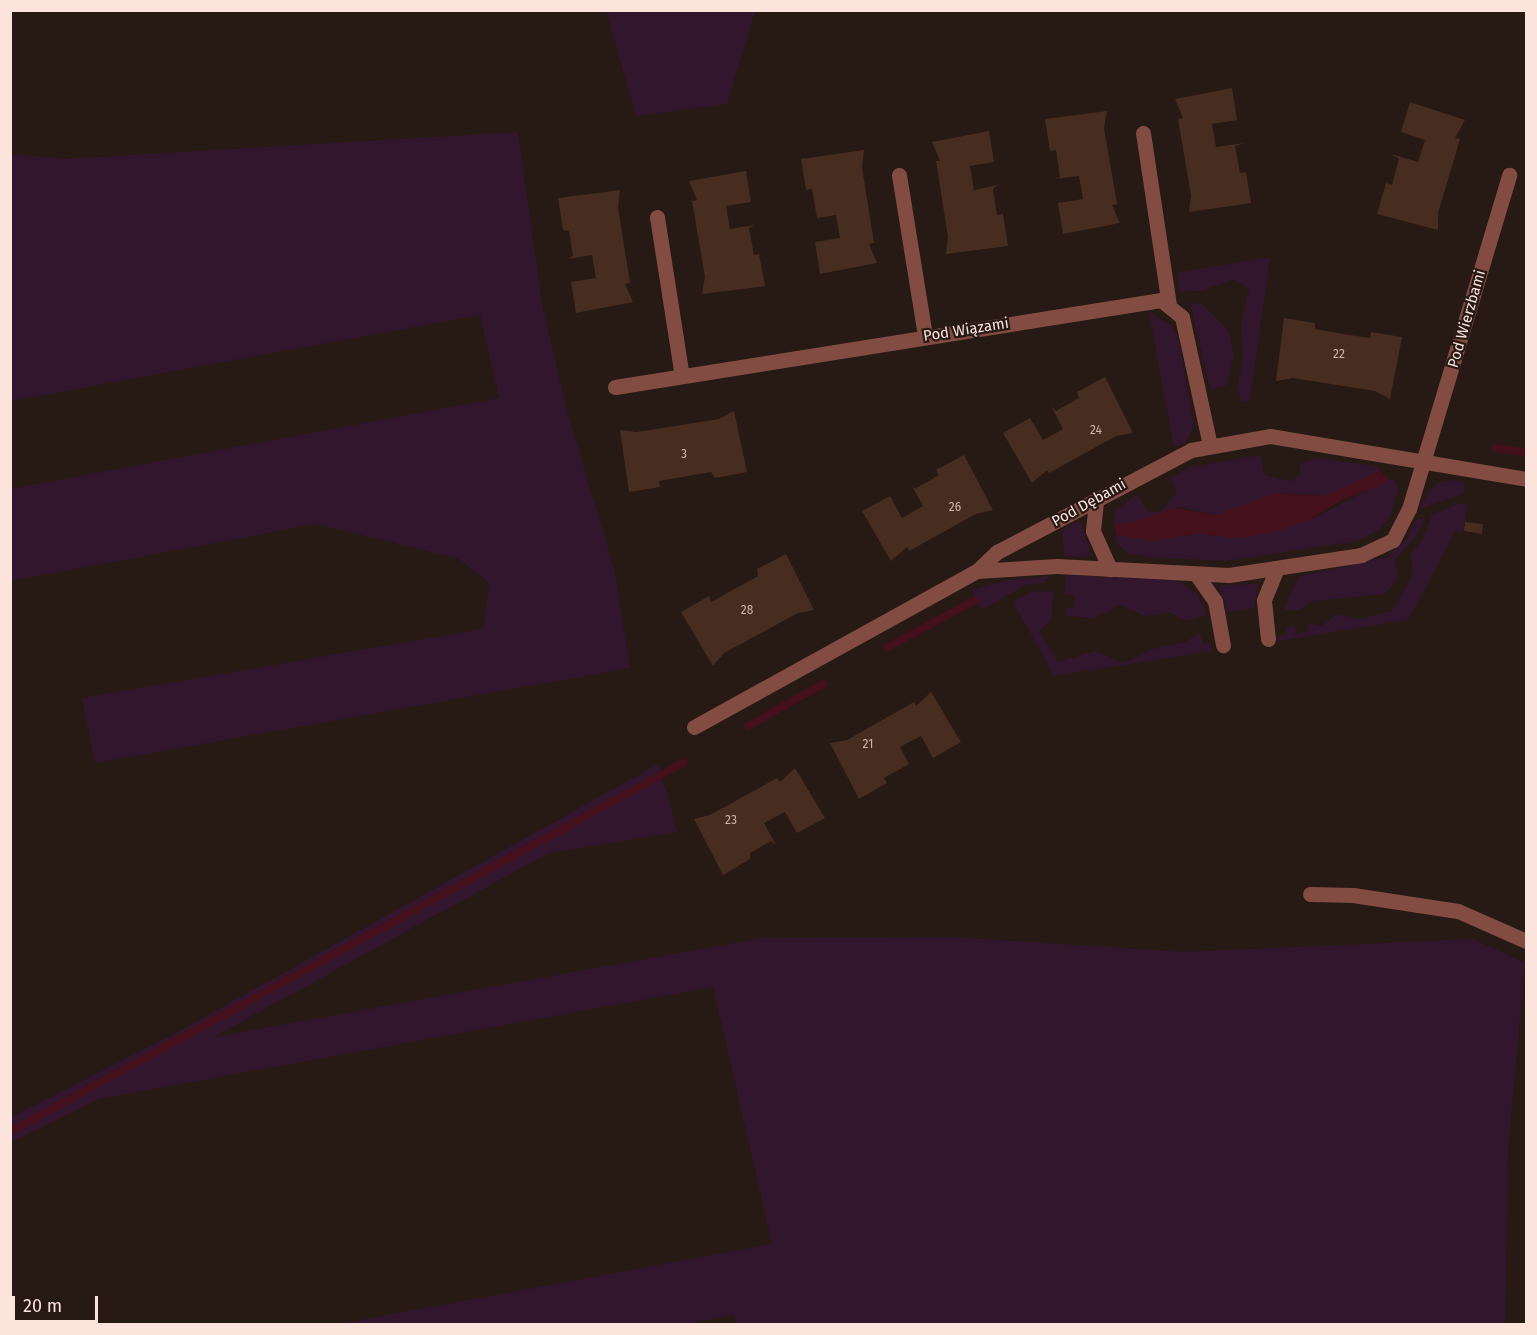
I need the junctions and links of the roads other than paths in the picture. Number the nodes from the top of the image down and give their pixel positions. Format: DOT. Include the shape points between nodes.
graph roads {
  1 [pos="1143,133"];
  2 [pos="899,175"];
  3 [pos="1509,175"];
  4 [pos="657,217"];
  5 [pos="1169,304"];
  6 [pos="925,336"];
  7 [pos="682,376"];
  8 [pos="615,387"];
  9 [pos="1209,446"];
  10 [pos="1424,463"];
  11 [pos="1527,479"];
  12 [pos="1096,502"];
  13 [pos="1110,569"];
  14 [pos="1276,570"];
  15 [pos="977,571"];
  16 [pos="1196,574"];
  17 [pos="1268,639"];
  18 [pos="1223,645"];
  19 [pos="694,727"];
  20 [pos="1310,894"];
  21 [pos="1527,941"];
  1 -- 5 [label="street"];
  2 -- 6 [label="street"];
  3 -- 10 [label="street, Pod Wierzbami"];
  4 -- 7 [label="street"];
  5 -- 6 [label="street, Pod Wiązami" via="1151,300"];
  5 -- 9 [label="street" via="1182,318"];
  6 -- 7 [label="street, Pod Wiązami"];
  7 -- 8 [label="street, Pod Wiązami"];
  9 -- 10 [label="street, Pod Dębami" via="1270,436"];
  9 -- 12 [label="street, Pod Dębami" via="1169,459"];
  10 -- 11 [label="street, Pod Dębami"];
  10 -- 14 [label="street, Pod Wierzbami" via="1410,509 1393,540 1361,555"];
  12 -- 13 [label="street" via="1094,531"];
  12 -- 15 [label="street, Pod Dębami" via="997,552"];
  13 -- 15 [label="street, Pod Wierzbami"];
  13 -- 16 [label="street, Pod Wierzbami"];
  14 -- 16 [label="street, Pod Wierzbami"];
  14 -- 17 [label="street" via="1264,600"];
  15 -- 19 [label="street, Pod Dębami"];
  16 -- 18 [label="street" via="1215,601"];
  20 -- 21 [label="street" via="1353,895 1458,911"];
}
